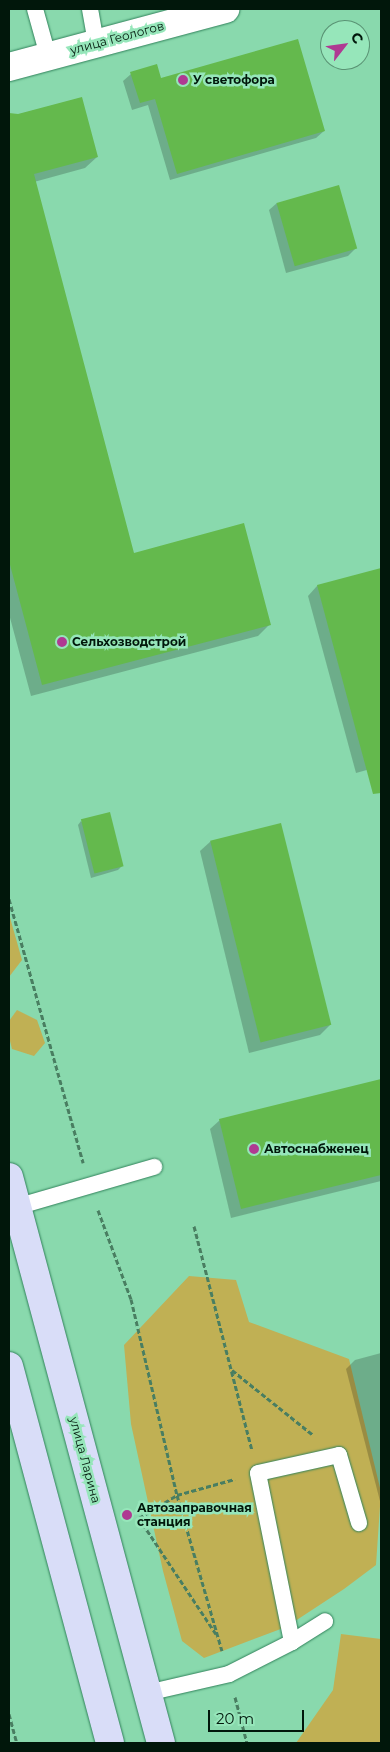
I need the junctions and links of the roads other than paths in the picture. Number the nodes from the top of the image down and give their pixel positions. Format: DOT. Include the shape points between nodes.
graph roads {
  1 [pos="34,9"];
  2 [pos="90,9"];
  3 [pos="225,9"];
  4 [pos="96,43"];
  5 [pos="48,56"];
  6 [pos="9,67"];
  7 [pos="154,1167"];
  8 [pos="9,1177"];
  9 [pos="16,1207"];
  10 [pos="9,1366"];
  11 [pos="358,1523"];
  12 [pos="325,1621"];
  13 [pos="292,1642"];
  14 [pos="147,1693"];
  15 [pos="110,1743"];
  16 [pos="161,1743"];
  1 -- 5 [label="lane"];
  2 -- 4 [label="lane"];
  3 -- 4 [label="street, улица Геологов"];
  4 -- 5 [label="street, улица Геологов"];
  5 -- 6 [label="street, улица Геологов"];
  7 -- 9 [label="lane"];
  8 -- 9 [label="main road, улица Ларина"];
  9 -- 14 [label="main road, улица Ларина"];
  10 -- 15 [label="main road"];
  11 -- 13 [label="lane" via="339,1455 258,1473"];
  12 -- 13 [label="lane"];
  13 -- 14 [label="lane" via="229,1674"];
  14 -- 16 [label="main road, улица Ларина"];
}
